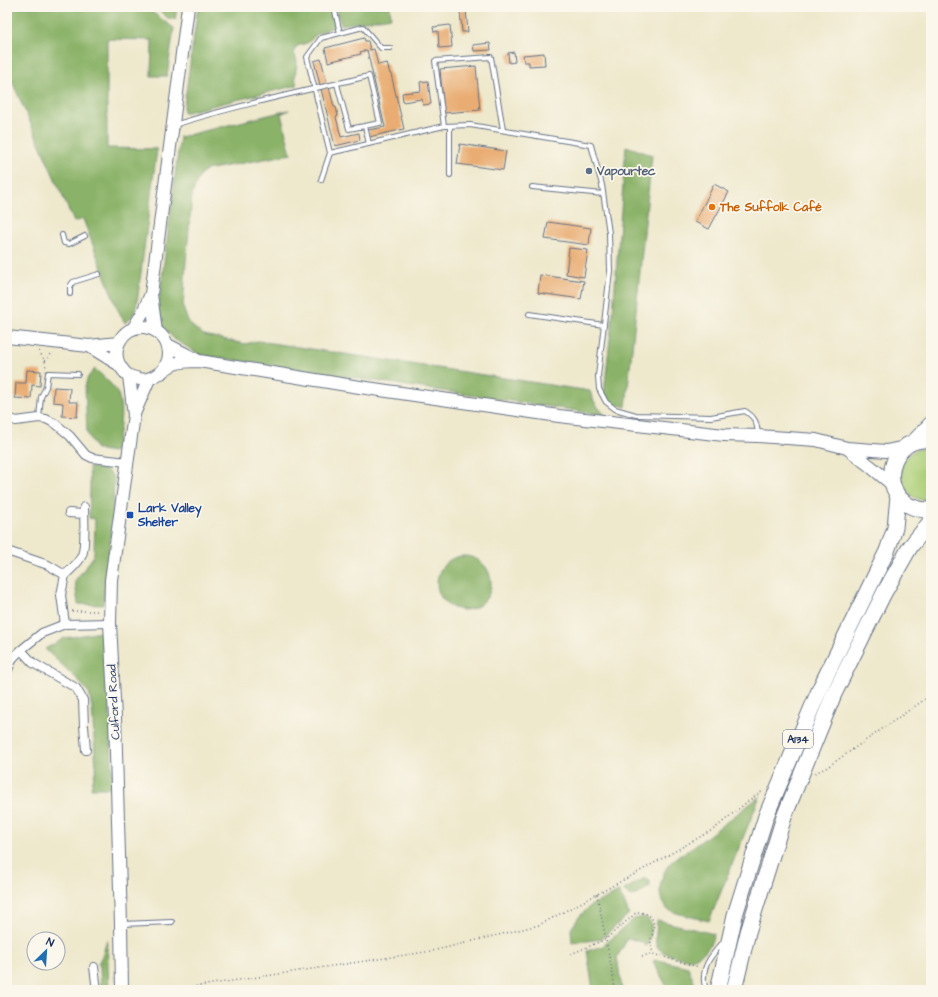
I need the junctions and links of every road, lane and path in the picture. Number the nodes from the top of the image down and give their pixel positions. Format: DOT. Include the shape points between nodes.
graph roads {
  1 [pos="188,7"];
  2 [pos="334,7"];
  3 [pos="340,33"];
  4 [pos="390,48"];
  5 [pos="337,84"];
  6 [pos="315,89"];
  7 [pos="172,125"];
  8 [pos="365,126"];
  9 [pos="444,126"];
  10 [pos="450,126"];
  11 [pos="503,130"];
  12 [pos="368,144"];
  13 [pos="330,153"];
  14 [pos="450,175"];
  15 [pos="321,180"];
  16 [pos="532,187"];
  17 [pos="603,194"];
  18 [pos="62,235"];
  19 [pos="85,236"];
  20 [pos="99,274"];
  21 [pos="70,294"];
  22 [pos="151,294"];
  23 [pos="528,314"];
  24 [pos="604,325"];
  25 [pos="133,329"];
  26 [pos="156,331"];
  27 [pos="7,337"];
  28 [pos="118,343"];
  29 [pos="168,345"];
  30 [pos="89,346"];
  31 [pos="37,348"];
  32 [pos="55,350"];
  33 [pos="45,360"];
  34 [pos="199,361"];
  35 [pos="118,364"];
  36 [pos="48,373"];
  37 [pos="161,373"];
  38 [pos="78,374"];
  39 [pos="129,376"];
  40 [pos="149,379"];
  41 [pos="134,415"];
  42 [pos="7,417"];
  43 [pos="39,418"];
  44 [pos="931,424"];
  45 [pos="758,436"];
  46 [pos="931,440"];
  47 [pos="910,444"];
  48 [pos="847,448"];
  49 [pos="128,462"];
  50 [pos="895,491"];
  51 [pos="931,510"];
  52 [pos="69,513"];
  53 [pos="931,521"];
  54 [pos="7,551"];
  55 [pos="65,575"];
  56 [pos="63,611"];
  57 [pos="100,611"];
  58 [pos="110,623"];
  59 [pos="65,624"];
  60 [pos="21,650"];
  61 [pos="7,672"];
  62 [pos="931,695"];
  63 [pos="86,750"];
  64 [pos="799,781"];
  65 [pos="752,798"];
  66 [pos="597,894"];
  67 [pos="172,922"];
  68 [pos="121,924"];
  69 [pos="731,932"];
  70 [pos="606,939"];
  71 [pos="571,954"];
  72 [pos="654,954"];
  73 [pos="642,957"];
  74 [pos="94,968"];
  75 [pos="705,968"];
  76 [pos="97,990"];
  77 [pos="122,990"];
  78 [pos="172,990"];
  79 [pos="615,990"];
  80 [pos="706,990"];
  81 [pos="718,990"];
  82 [pos="734,990"];
  1 -- 7 [label="main road"];
  2 -- 3 [label="lane"];
  3 -- 4 [label="lane" via="363,27 381,48"];
  3 -- 6 [label="lane" via="321,38 307,56"];
  5 -- 6 [label="lane"];
  5 -- 8 [label="lane" via="349,129"];
  5 -- 8 [label="lane" via="369,76 380,123"];
  6 -- 7 [label="lane"];
  6 -- 13 [label="lane"];
  7 -- 22 [label="main road"];
  8 -- 12 [label="lane"];
  9 -- 10 [label="lane"];
  9 -- 11 [label="lane" via="435,61 491,57"];
  9 -- 12 [label="lane"];
  10 -- 11 [label="lane" via="470,125"];
  10 -- 14 [label="lane"];
  11 -- 17 [label="lane" via="591,145"];
  12 -- 13 [label="lane"];
  13 -- 15 [label="lane"];
  16 -- 17 [label="lane"];
  17 -- 24 [label="lane" via="610,233 610,271"];
  18 -- 19 [label="lane" via="64,243 69,244"];
  20 -- 21 [label="lane" via="73,282"];
  22 -- 25 [label="main road"];
  22 -- 26 [label="main road"];
  23 -- 24 [label="lane"];
  24 -- 45 [label="lane" via="598,376 599,389 606,402 615,409 636,415 710,418 745,411 752,415 757,424"];
  25 -- 26 [label="main road" via="141,327"];
  25 -- 28 [label="main road" via="121,337"];
  26 -- 29 [label="main road"];
  27 -- 30 [label="main road"];
  28 -- 30 [label="main road"];
  28 -- 35 [label="main road"];
  29 -- 34 [label="main road"];
  29 -- 37 [label="main road" via="168,360"];
  30 -- 35 [label="main road"];
  31 -- 33 [label="path"];
  32 -- 33 [label="path"];
  33 -- 36 [label="path"];
  34 -- 37 [label="main road" via="175,364"];
  34 -- 45 [label="main road" via="559,416 724,435"];
  35 -- 39 [label="main road"];
  36 -- 38 [label="lane"];
  36 -- 43 [label="lane" via="41,397"];
  37 -- 40 [label="main road"];
  39 -- 40 [label="main road" via="139,380"];
  39 -- 41 [label="main road, Culford Road"];
  40 -- 41 [label="main road, Culford Road"];
  41 -- 49 [label="main road, Culford Road"];
  42 -- 43 [label="street" via="16,420"];
  43 -- 49 [label="street" via="56,424 70,436 86,456"];
  44 -- 47 [label="highway"];
  45 -- 48 [label="main road" via="816,440"];
  46 -- 47 [label="highway" via="925,439"];
  47 -- 48 [label="main road" via="886,451"];
  47 -- 50 [label="highway" via="896,457 891,471"];
  48 -- 50 [label="main road"];
  49 -- 58 [label="main road, Culford Road" via="112,580"];
  50 -- 51 [label="highway" via="907,504 918,509"];
  50 -- 69 [label="highway, A134" via="895,528 887,551 821,686 766,816"];
  52 -- 55 [label="street" via="84,510 84,543 82,555"];
  53 -- 64 [label="highway, A134" via="910,547 884,593 834,694"];
  54 -- 55 [label="street" via="48,565"];
  55 -- 56 [label="street" via="61,595"];
  56 -- 57 [label="path"];
  56 -- 59 [label="street"];
  58 -- 59 [label="street"];
  58 -- 68 [label="main road, Culford Road"];
  59 -- 60 [label="street" via="42,633"];
  60 -- 61 [label="street" via="13,658"];
  60 -- 63 [label="street" via="33,663 76,688 80,694 83,700"];
  62 -- 64 [label="path" via="826,768"];
  64 -- 82 [label="highway, A134" via="784,817 748,932"];
  65 -- 66 [label="path" via="714,829"];
  66 -- 70 [label="path"];
  66 -- 78 [label="path" via="539,925 432,951"];
  67 -- 68 [label="lane"];
  68 -- 77 [label="main road, Culford Road"];
  69 -- 75 [label="lane"];
  69 -- 81 [label="highway, A134"];
  70 -- 71 [label="path"];
  70 -- 72 [label="path" via="637,912 643,912 652,918 654,925 651,947"];
  70 -- 79 [label="path"];
  72 -- 73 [label="path"];
  72 -- 75 [label="path"];
  74 -- 76 [label="street"];
  75 -- 80 [label="lane" via="703,978"];
}
